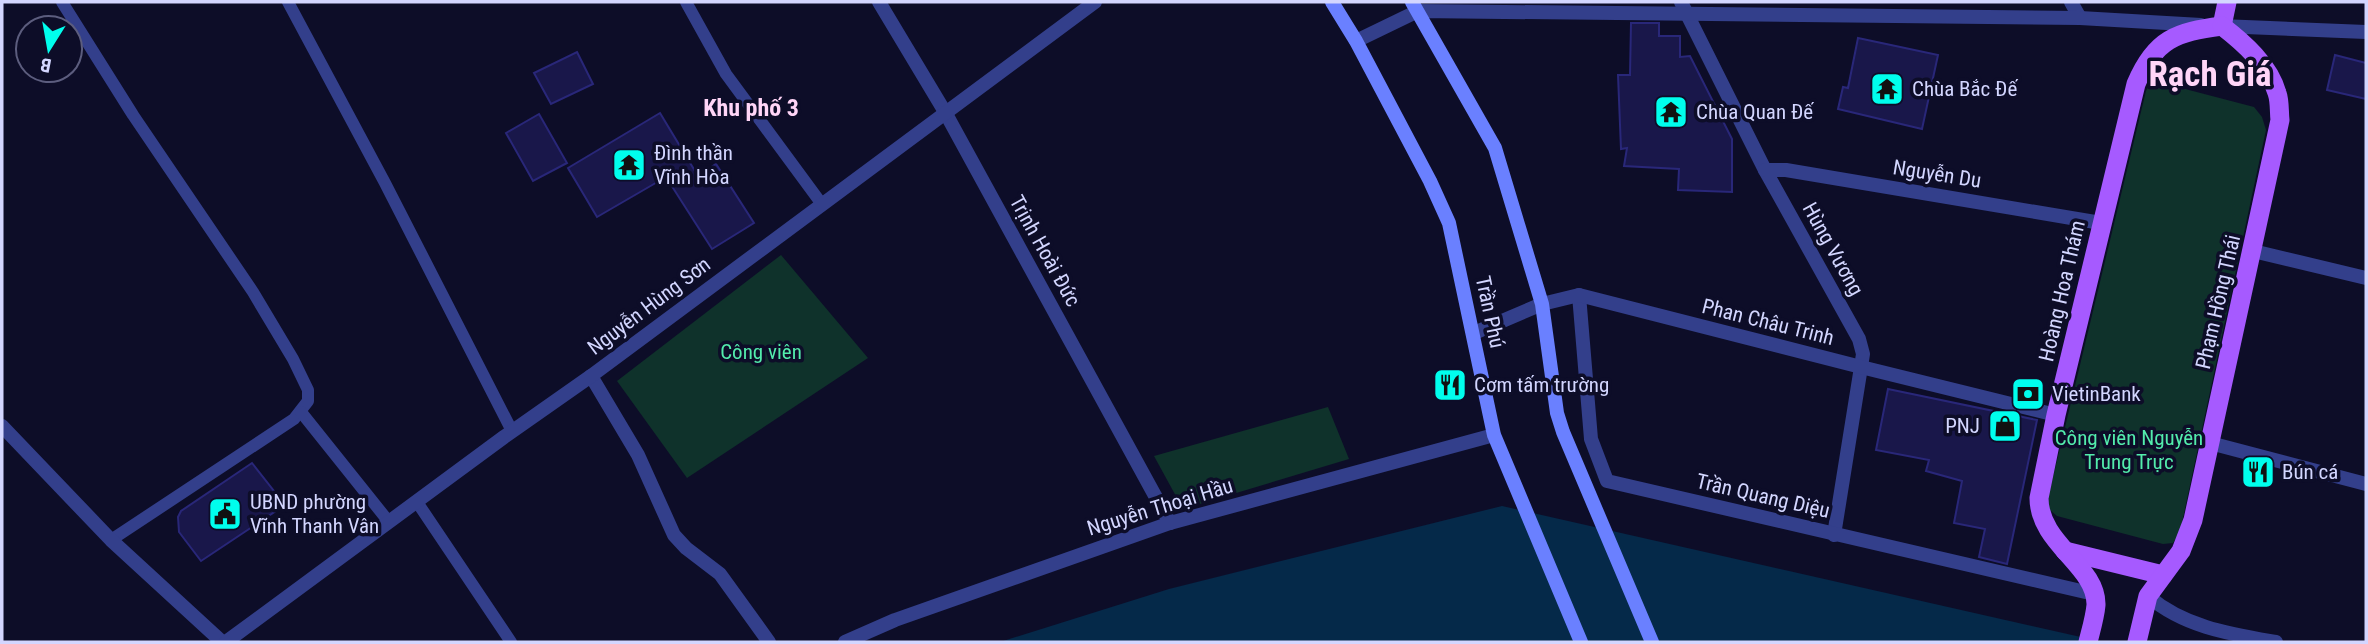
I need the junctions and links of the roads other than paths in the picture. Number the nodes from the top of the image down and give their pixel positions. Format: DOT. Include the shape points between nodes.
graph roads {
  1 [pos="62,2"];
  2 [pos="288,2"];
  3 [pos="686,2"];
  4 [pos="879,2"];
  5 [pos="1095,2"];
  6 [pos="1332,2"];
  7 [pos="2071,2"];
  8 [pos="2227,2"];
  9 [pos="1415,6"];
  10 [pos="1684,7"];
  11 [pos="2080,18"];
  12 [pos="2222,26"];
  13 [pos="2366,32"];
  14 [pos="1356,41"];
  15 [pos="945,112"];
  16 [pos="1765,170"];
  17 [pos="821,203"];
  18 [pos="2101,223"];
  19 [pos="2253,251"];
  20 [pos="2366,278"];
  21 [pos="1579,295"];
  22 [pos="1542,304"];
  23 [pos="1474,333"];
  24 [pos="1861,368"];
  25 [pos="592,376"];
  26 [pos="301,411"];
  27 [pos="2056,415"];
  28 [pos="2,426"];
  29 [pos="512,431"];
  30 [pos="1494,435"];
  31 [pos="2210,443"];
  32 [pos="2366,484"];
  33 [pos="417,502"];
  34 [pos="389,522"];
  35 [pos="1170,523"];
  36 [pos="1834,535"];
  37 [pos="111,540"];
  38 [pos="2065,551"];
  39 [pos="2162,575"];
  40 [pos="2148,596"];
  41 [pos="2095,599"];
  42 [pos="224,642"];
  43 [pos="511,642"];
  44 [pos="769,642"];
  45 [pos="845,642"];
  46 [pos="1581,642"];
  47 [pos="1651,642"];
  48 [pos="2088,642"];
  49 [pos="2137,642"];
  50 [pos="2276,642"];
  1 -- 26 [label="lane" via="293,359 308,390"];
  2 -- 29 [label="lane"];
  3 -- 17 [label="lane" via="726,74"];
  4 -- 15 [label="street, Trịnh Hoài Đức"];
  5 -- 15 [label="street, Nguyễn Hùng Sơn"];
  6 -- 14 [label="main road, Trần Phú"];
  7 -- 11 [label="street"];
  8 -- 12 [label="main road"];
  9 -- 10 [label="street"];
  9 -- 14 [label="street"];
  9 -- 22 [label="main road" via="1495,148"];
  10 -- 11 [label="street"];
  10 -- 16 [label="street, Hùng Vương"];
  11 -- 12 [label="street"];
  12 -- 13 [label="street"];
  12 -- 18 [label="main road, Hoàng Hoa Thám" via="2171,38 2144,64"];
  12 -- 19 [label="main road, Phạm Hồng Thái" via="2263,66 2278,94 2280,120"];
  14 -- 23 [label="main road, Trần Phú" via="1449,223"];
  15 -- 17 [label="street, Nguyễn Hùng Sơn"];
  15 -- 35 [label="street, Trịnh Hoài Đức"];
  16 -- 18 [label="street, Nguyễn Du"];
  16 -- 24 [label="street, Hùng Vương" via="1859,339"];
  17 -- 25 [label="street, Nguyễn Hùng Sơn"];
  18 -- 27 [label="main road, Hoàng Hoa Thám"];
  19 -- 20 [label="street"];
  19 -- 31 [label="main road, Phạm Hồng Thái"];
  21 -- 22 [label="street, Phan Châu Trinh"];
  21 -- 24 [label="street, Phan Châu Trinh"];
  21 -- 36 [label="street, Trần Quang Diệu" via="1591,439 1607,481"];
  22 -- 23 [label="street, Phan Châu Trinh"];
  22 -- 47 [label="main road" via="1563,432"];
  23 -- 30 [label="main road, Trần Phú"];
  24 -- 27 [label="street, Phan Châu Trinh"];
  24 -- 36 [label="street, Hùng Vương"];
  25 -- 29 [label="street, Nguyễn Hùng Sơn"];
  25 -- 44 [label="street" via="638,455 674,535 720,573"];
  26 -- 34 [label="lane"];
  26 -- 37 [label="lane"];
  27 -- 38 [label="main road, Hoàng Hoa Thám" via="2039,510"];
  28 -- 37 [label="street"];
  29 -- 33 [label="street, Nguyễn Hùng Sơn"];
  30 -- 35 [label="street, Nguyễn Thoại Hầu"];
  30 -- 46 [label="main road, Trần Phú"];
  31 -- 32 [label="street"];
  31 -- 39 [label="main road, Phạm Hồng Thái" via="2187,538"];
  33 -- 34 [label="street, Nguyễn Hùng Sơn"];
  33 -- 43 [label="lane"];
  34 -- 42 [label="street, Nguyễn Hùng Sơn"];
  35 -- 45 [label="street, Nguyễn Thoại Hầu"];
  36 -- 41 [label="street, Trần Quang Diệu"];
  37 -- 42 [label="street"];
  38 -- 39 [label="main road"];
  38 -- 41 [label="main road, Hoàng Hoa Thám" via="2085,576"];
  39 -- 40 [label="main road, Phạm Hồng Thái"];
  40 -- 49 [label="main road"];
  40 -- 50 [label="street" via="2175,617 2197,625"];
  41 -- 48 [label="main road"];
}
